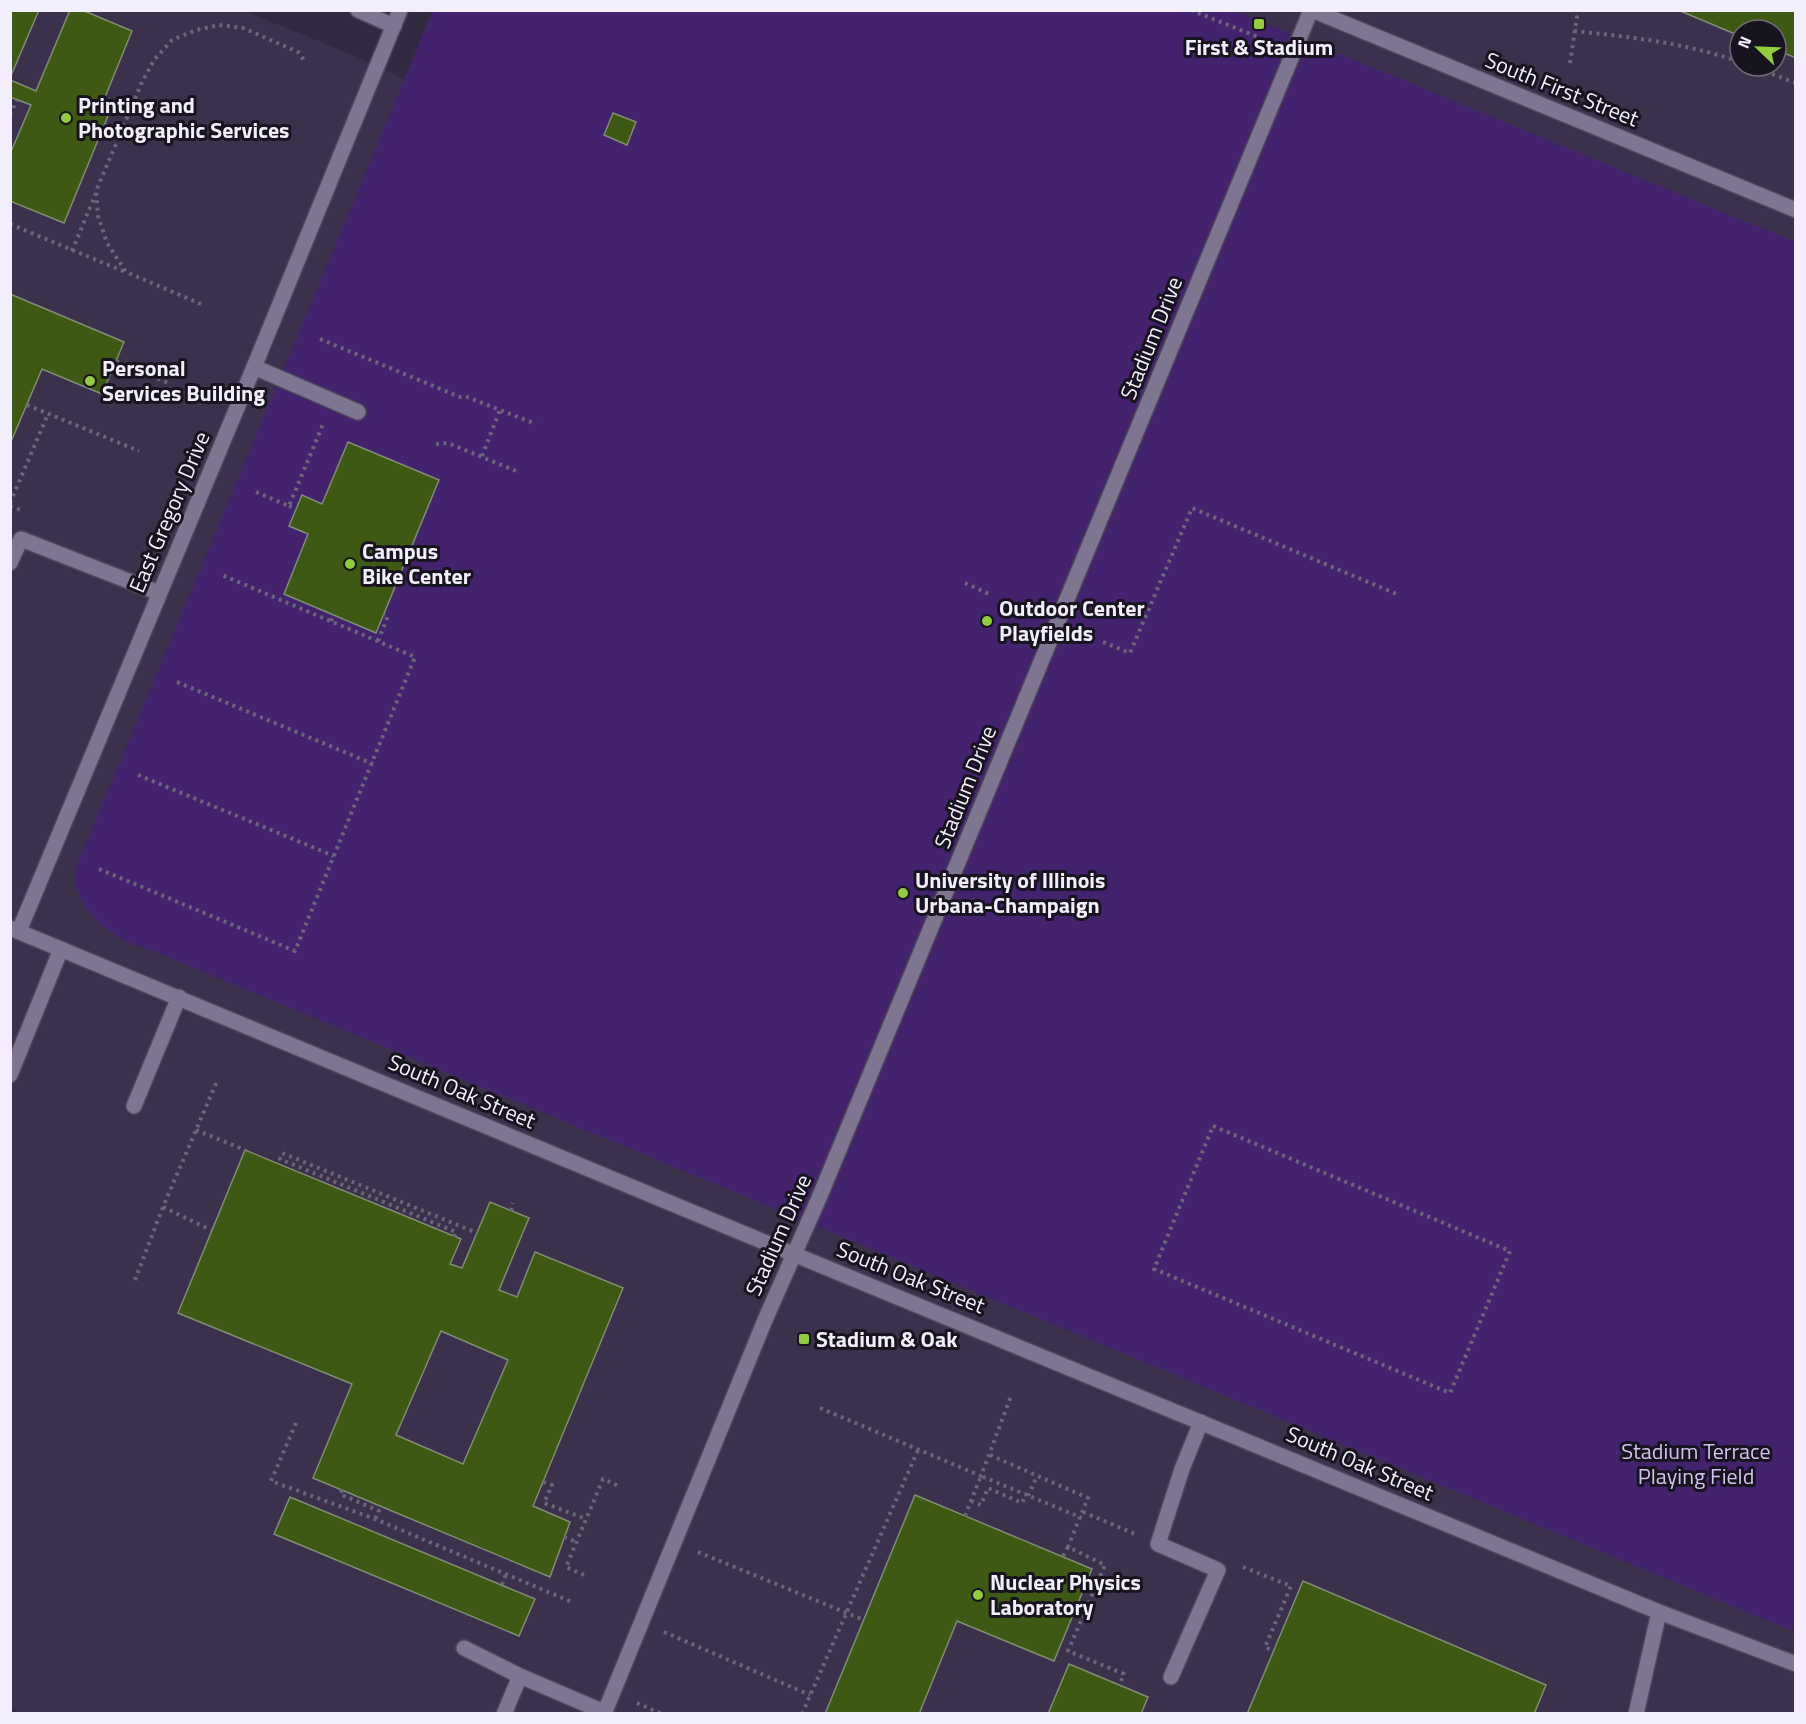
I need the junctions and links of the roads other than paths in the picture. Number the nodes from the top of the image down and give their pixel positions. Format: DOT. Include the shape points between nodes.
graph roads {
  1 [pos="358,10"];
  2 [pos="400,10"];
  3 [pos="1311,10"];
  4 [pos="394,26"];
  5 [pos="1796,210"];
  6 [pos="254,368"];
  7 [pos="358,412"];
  8 [pos="10,563"];
  9 [pos="159,593"];
  10 [pos="15,930"];
  11 [pos="61,949"];
  12 [pos="179,998"];
  13 [pos="10,1075"];
  14 [pos="134,1106"];
  15 [pos="794,1254"];
  16 [pos="1201,1422"];
  17 [pos="1659,1612"];
  18 [pos="464,1648"];
  19 [pos="1796,1664"];
  20 [pos="520,1676"];
  21 [pos="1172,1677"];
  22 [pos="504,1713"];
  23 [pos="604,1713"];
  24 [pos="1636,1713"];
  1 -- 4 [label="street"];
  2 -- 4 [label="street, East Gregory Drive"];
  3 -- 5 [label="street, South First Street"];
  3 -- 15 [label="street, Stadium Drive"];
  4 -- 6 [label="street, East Gregory Drive"];
  6 -- 7 [label="street"];
  6 -- 9 [label="street, East Gregory Drive"];
  8 -- 9 [label="street" via="21,540"];
  9 -- 10 [label="street, East Gregory Drive"];
  10 -- 11 [label="street, South Oak Street"];
  11 -- 12 [label="street, South Oak Street"];
  11 -- 13 [label="street"];
  12 -- 14 [label="street"];
  12 -- 15 [label="street, South Oak Street"];
  15 -- 16 [label="street, South Oak Street"];
  15 -- 23 [label="street, Stadium Drive"];
  16 -- 17 [label="street, South Oak Street"];
  16 -- 21 [label="street" via="1158,1544 1218,1570"];
  17 -- 19 [label="street, South Oak Street"];
  17 -- 24 [label="street"];
  18 -- 20 [label="street"];
  20 -- 22 [label="street"];
  20 -- 23 [label="street"];
}
